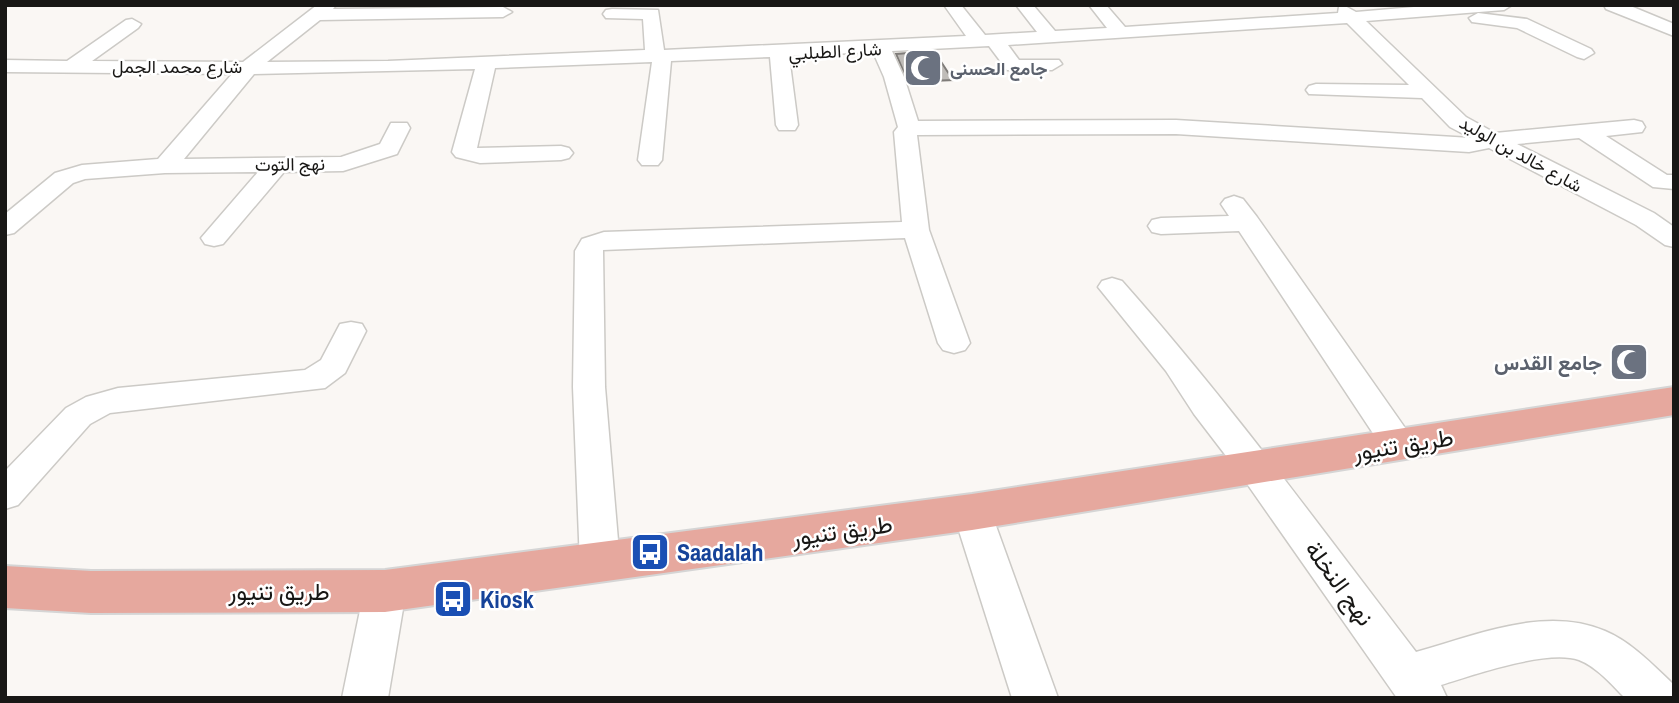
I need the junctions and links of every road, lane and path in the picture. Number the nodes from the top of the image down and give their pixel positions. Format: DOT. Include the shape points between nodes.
graph roads {
  1 [pos="952,5"];
  2 [pos="1024,5"];
  3 [pos="1097,5"];
  4 [pos="1504,5"];
  5 [pos="1612,5"];
  6 [pos="1451,8"];
  7 [pos="321,10"];
  8 [pos="503,12"];
  9 [pos="1346,12"];
  10 [pos="612,14"];
  11 [pos="132,24"];
  12 [pos="1674,31"];
  13 [pos="654,32"];
  14 [pos="629,33"];
  15 [pos="1121,34"];
  16 [pos="1051,38"];
  17 [pos="281,40"];
  18 [pos="988,42"];
  19 [pos="881,49"];
  20 [pos="779,53"];
  21 [pos="1584,53"];
  22 [pos="658,56"];
  23 [pos="487,62"];
  24 [pos="1052,64"];
  25 [pos="5,66"];
  26 [pos="72,66"];
  27 [pos="175,67"];
  28 [pos="248,68"];
  29 [pos="1316,90"];
  30 [pos="1429,92"];
  31 [pos="787,125"];
  32 [pos="1634,127"];
  33 [pos="399,128"];
  34 [pos="909,128"];
  35 [pos="1583,131"];
  36 [pos="1493,140"];
  37 [pos="561,153"];
  38 [pos="650,160"];
  39 [pos="277,165"];
  40 [pos="165,166"];
  41 [pos="1674,182"];
  42 [pos="1161,226"];
  43 [pos="5,227"];
  44 [pos="916,230"];
  45 [pos="1668,230"];
  46 [pos="214,238"];
  47 [pos="1112,287"];
  48 [pos="351,331"];
  49 [pos="954,343"];
  50 [pos="1672,402"];
  51 [pos="1398,444"];
  52 [pos="1256,469"];
  53 [pos="5,495"];
  54 [pos="972,512"];
  55 [pos="600,564"];
  56 [pos="5,587"];
  57 [pos="385,591"];
  58 [pos="1415,686"];
  59 [pos="365,698"];
  60 [pos="1035,698"];
  61 [pos="1656,698"];
  1 -- 18 [label="street"];
  2 -- 16 [label="street"];
  3 -- 15 [label="street"];
  4 -- 6 [label="street, شارع الطبلبي"];
  5 -- 12 [label="street"];
  6 -- 9 [label="street, شارع الطبلبي"];
  6 -- 21 [label="street" via="1482,20 1521,23"];
  7 -- 8 [label="street"];
  7 -- 17 [label="street, شارع محمد الجمل"];
  9 -- 15 [label="street, شارع الطبلبي"];
  9 -- 30 [label="street, شارع خالد بن الوليد"];
  10 -- 13 [label="street" via="652,13"];
  11 -- 26 [label="street"];
  13 -- 14 [label="street"];
  13 -- 22 [label="street"];
  15 -- 16 [label="street, شارع الطبلبي"];
  16 -- 18 [label="street, شارع الطبلبي"];
  17 -- 27 [label="street" via="230,60"];
  17 -- 28 [label="street, شارع محمد الجمل"];
  18 -- 19 [label="street, شارع الطبلبي"];
  18 -- 24 [label="street" via="1014,66"];
  19 -- 20 [label="street, شارع الطبلبي"];
  19 -- 34 [label="street"];
  20 -- 22 [label="street, شارع الطبلبي"];
  20 -- 31 [label="street"];
  22 -- 23 [label="street, شارع الطبلبي"];
  22 -- 38 [label="street"];
  23 -- 28 [label="street, شارع الطبلبي"];
  23 -- 37 [label="street" via="464,152 480,156"];
  25 -- 26 [label="street, شارع محمد الجمل"];
  26 -- 27 [label="street, شارع محمد الجمل"];
  27 -- 28 [label="street, شارع محمد الجمل"];
  28 -- 40 [label="street"];
  29 -- 30 [label="street"];
  30 -- 36 [label="street, شارع خالد بن الوليد" via="1458,122"];
  32 -- 35 [label="street"];
  33 -- 39 [label="street, نهج التوت" via="389,149 344,170"];
  34 -- 36 [label="street" via="1163,127 1447,145"];
  34 -- 44 [label="street" via="905,132"];
  35 -- 36 [label="street"];
  35 -- 41 [label="street" via="1662,182"];
  36 -- 45 [label="street, شارع خالد بن الوليد"];
  39 -- 40 [label="street, نهج التوت"];
  39 -- 46 [label="street"];
  40 -- 43 [label="street, نهج التوت" via="82,172 64,178"];
  42 -- 51 [label="street" via="1241,213"];
  44 -- 49 [label="street"];
  44 -- 55 [label="street" via="604,240 593,245 589,251 589,387"];
  47 -- 52 [label="street, نهج النخلة" via="1178,364"];
  48 -- 53 [label="street" via="334,366 313,380 118,399 88,409"];
  50 -- 51 [label="main road, طريق تنيور"];
  51 -- 52 [label="main road, طريق تنيور"];
  52 -- 54 [label="main road, طريق تنيور"];
  52 -- 58 [label="street, نهج النخلة"];
  54 -- 55 [label="main road, طريق تنيور"];
  54 -- 60 [label="street"];
  55 -- 57 [label="main road, طريق تنيور"];
  56 -- 57 [label="main road, طريق تنيور" via="91,592"];
  57 -- 59 [label="street"];
  58 -- 61 [label="street" via="1537,640 1566,637 1611,657"];
}
